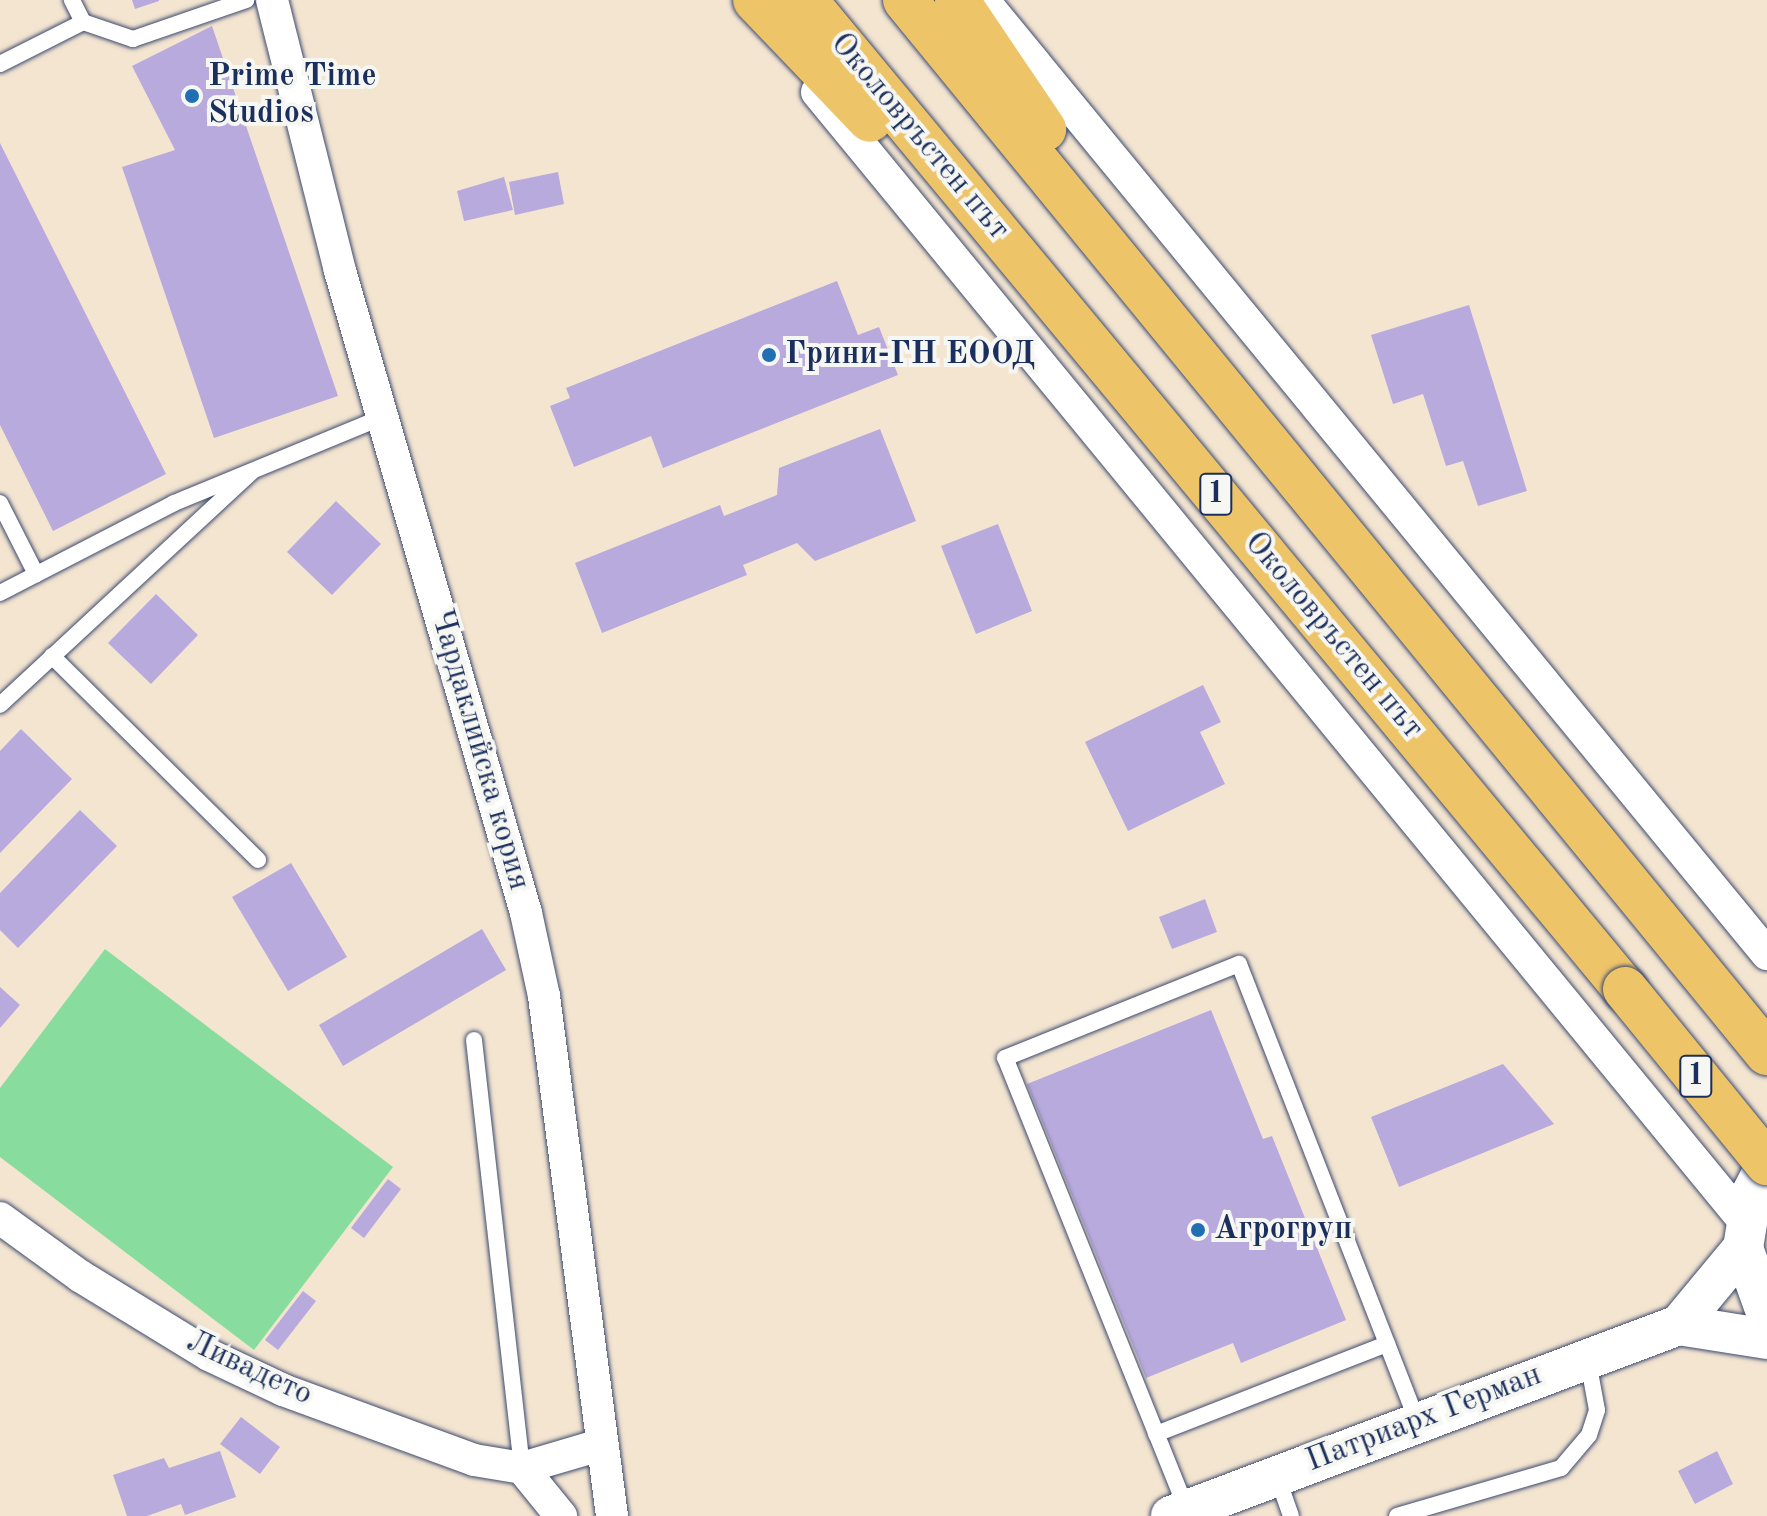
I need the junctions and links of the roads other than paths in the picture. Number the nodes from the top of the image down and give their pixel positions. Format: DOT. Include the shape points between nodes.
graph roads {
  1 [pos="72,0"];
  2 [pos="246,0"];
  3 [pos="272,0"];
  4 [pos="742,0"];
  5 [pos="755,0"];
  6 [pos="805,0"];
  7 [pos="905,0"];
  8 [pos="957,0"];
  9 [pos="983,0"];
  10 [pos="83,22"];
  11 [pos="0,64"];
  12 [pos="1189,344"];
  13 [pos="1144,407"];
  14 [pos="383,417"];
  15 [pos="262,463"];
  16 [pos="0,503"];
  17 [pos="36,574"];
  18 [pos="0,593"];
  19 [pos="52,656"];
  20 [pos="4,699"];
  21 [pos="258,860"];
  22 [pos="1767,954"];
  23 [pos="474,1040"];
  24 [pos="1767,1053"];
  25 [pos="1767,1163"];
  26 [pos="0,1218"];
  27 [pos="1744,1235"];
  28 [pos="1767,1315"];
  29 [pos="1679,1325"];
  30 [pos="1767,1339"];
  31 [pos="1387,1344"];
  32 [pos="1588,1358"];
  33 [pos="1417,1421"];
  34 [pos="1156,1434"];
  35 [pos="600,1445"];
  36 [pos="522,1468"];
  37 [pos="1277,1475"];
  38 [pos="1179,1513"];
  39 [pos="561,1516"];
  40 [pos="612,1516"];
  41 [pos="1291,1516"];
  42 [pos="1397,1516"];
  1 -- 10 [label="lane"];
  2 -- 10 [label="lane" via="133,39"];
  3 -- 14 [label="street, Чардаклийска кория" via="303,135"];
  4 -- 27 [label="street"];
  5 -- 13 [label="highway"];
  6 -- 13 [label="highway, Околовръстен път / 1"];
  7 -- 12 [label="highway, 1"];
  8 -- 12 [label="highway"];
  9 -- 22 [label="street"];
  10 -- 11 [label="lane"];
  12 -- 24 [label="highway, 1"];
  13 -- 25 [label="highway, Околовръстен път / 1, bridge"];
  14 -- 15 [label="lane"];
  14 -- 35 [label="street, Чардаклийска кория" via="526,913 544,996"];
  15 -- 17 [label="lane"];
  15 -- 19 [label="lane"];
  16 -- 17 [label="lane"];
  17 -- 18 [label="lane"];
  19 -- 20 [label="lane"];
  19 -- 21 [label="lane"];
  23 -- 36 [label="lane"];
  25 -- 27 [label="street"];
  26 -- 36 [label="street, Ливадето" via="80,1276 209,1355 283,1390 474,1460"];
  27 -- 28 [label="street"];
  27 -- 29 [label="street"];
  29 -- 30 [label="street"];
  29 -- 32 [label="street, Патриарх Герман"];
  31 -- 33 [label="lane"];
  31 -- 34 [label="lane"];
  31 -- 34 [label="lane" via="1239,964 1005,1058"];
  32 -- 33 [label="street, Патриарх Герман"];
  32 -- 42 [label="lane" via="1597,1410 1589,1435 1561,1468"];
  33 -- 37 [label="street, Патриарх Герман"];
  34 -- 38 [label="lane"];
  35 -- 36 [label="street, Ливадето"];
  35 -- 40 [label="street, Чардаклийска кория"];
  36 -- 39 [label="street"];
  37 -- 38 [label="street, Патриарх Герман"];
  37 -- 41 [label="lane"];
}
